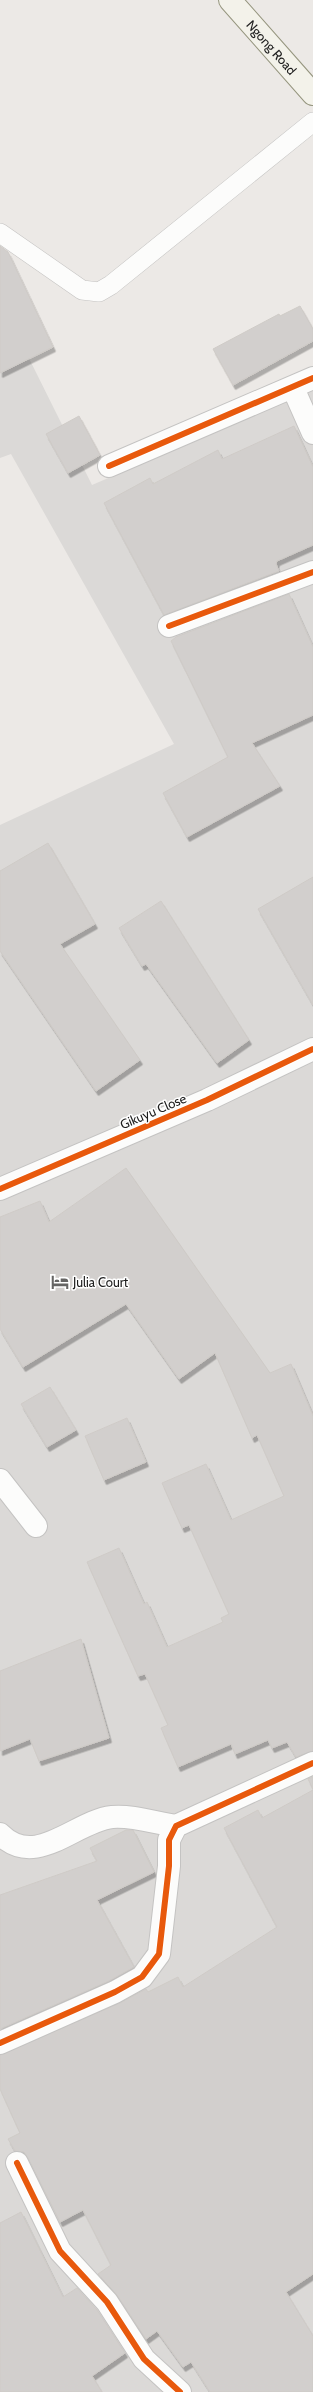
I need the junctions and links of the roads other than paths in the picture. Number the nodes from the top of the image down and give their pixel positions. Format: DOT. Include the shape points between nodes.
graph roads {
  1 [pos="230,0"];
  2 [pos="313,94"];
  3 [pos="313,122"];
  4 [pos="0,233"];
  5 [pos="313,378"];
  6 [pos="293,388"];
  7 [pos="313,433"];
  8 [pos="109,466"];
  9 [pos="313,572"];
  10 [pos="169,626"];
  11 [pos="313,1049"];
  12 [pos="0,1189"];
  13 [pos="0,1480"];
  14 [pos="36,1526"];
  15 [pos="313,1763"];
  16 [pos="176,1826"];
  17 [pos="0,1834"];
  18 [pos="0,2043"];
  19 [pos="17,2163"];
  20 [pos="180,2392"];
  1 -- 2 [label="main road, Ngong Road"];
  3 -- 4 [label="lane" via="99,292 82,290"];
  5 -- 6 [label="street"];
  6 -- 7 [label="street"];
  6 -- 8 [label="street"];
  9 -- 10 [label="street"];
  11 -- 12 [label="street, Gikuyu Close" via="207,1100"];
  13 -- 14 [label="street"];
  15 -- 16 [label="street"];
  16 -- 17 [label="street" via="114,1817 103,1819 51,1843 31,1847 9,1843"];
  16 -- 18 [label="street" via="169,1840 159,1954 142,1976 115,1992"];
  19 -- 20 [label="street" via="60,2251 107,2302 144,2359"];
}
